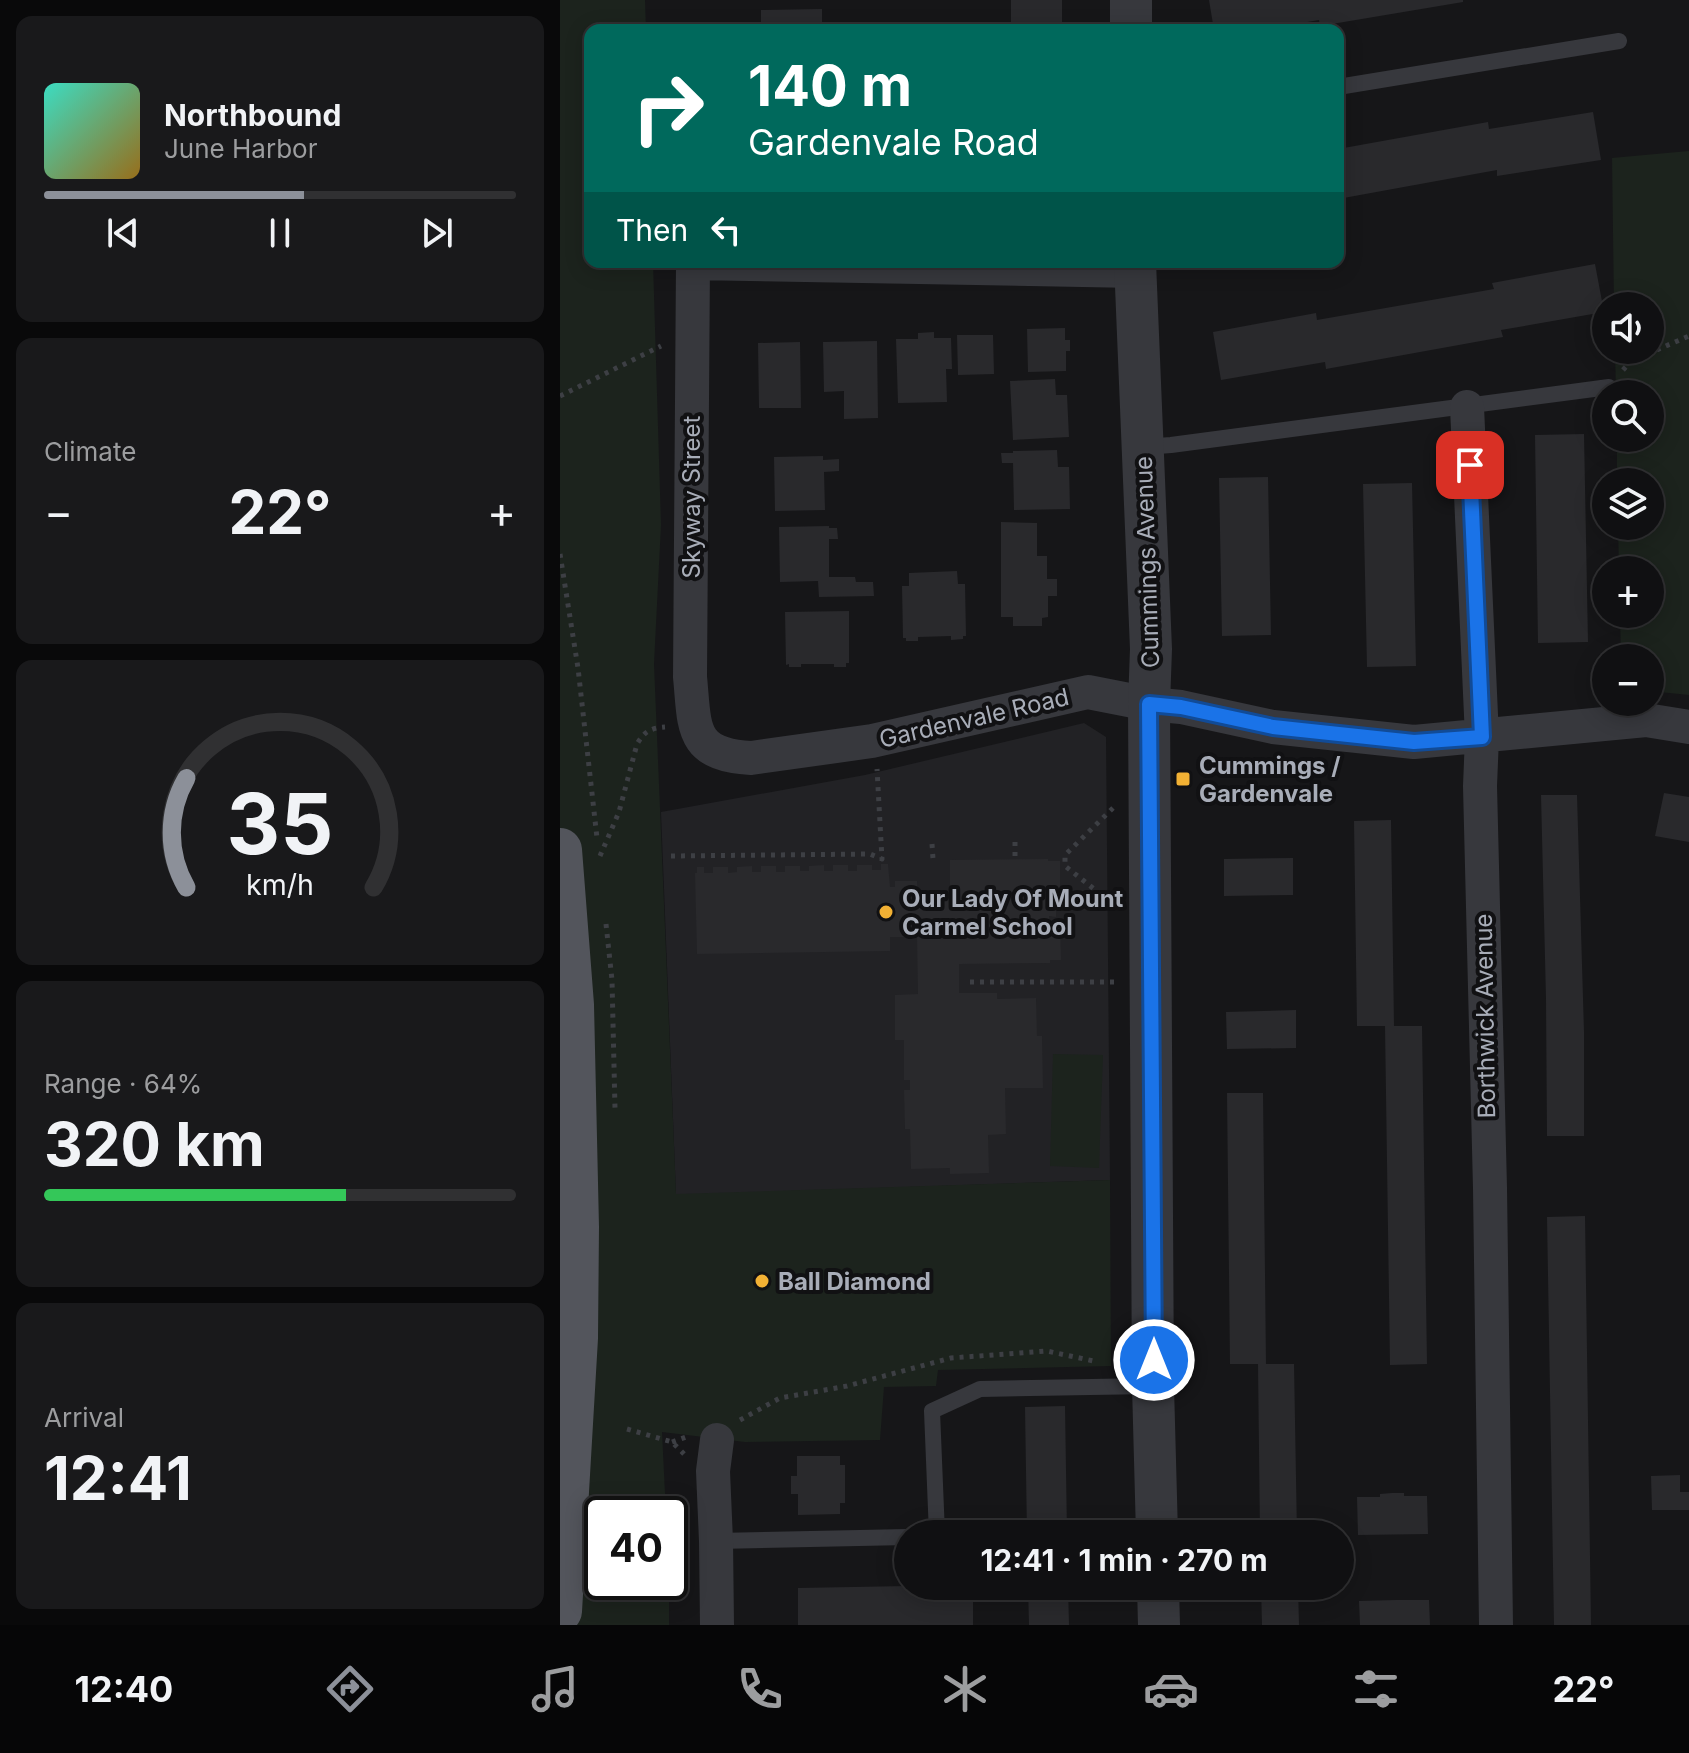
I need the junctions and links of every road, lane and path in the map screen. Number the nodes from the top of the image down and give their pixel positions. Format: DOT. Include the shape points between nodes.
graph roads {
  1 [pos="1131,0"];
  2 [pos="1131,24"];
  3 [pos="1619,41"];
  4 [pos="1344,86"];
  5 [pos="693,268"];
  6 [pos="1136,268"];
  7 [pos="691,331"];
  8 [pos="1689,336"];
  9 [pos="1615,380"];
  10 [pos="1592,389"];
  11 [pos="560,396"];
  12 [pos="1467,407"];
  13 [pos="1144,447"];
  14 [pos="1149,704"];
  15 [pos="1689,727"];
  16 [pos="696,731"];
  17 [pos="1482,737"];
  18 [pos="872,741"];
  19 [pos="1113,808"];
  20 [pos="1015,842"];
  21 [pos="932,844"];
  22 [pos="580,854"];
  23 [pos="671,856"];
  24 [pos="1015,858"];
  25 [pos="933,859"];
  26 [pos="1114,904"];
  27 [pos="1151,981"];
  28 [pos="970,982"];
  29 [pos="1107,1363"];
  30 [pos="1153,1386"];
  31 [pos="627,1429"];
  32 [pos="672,1442"];
  33 [pos="715,1455"];
  34 [pos="564,1467"];
  35 [pos="936,1520"];
  36 [pos="1157,1520"];
  37 [pos="894,1537"];
  38 [pos="716,1541"];
  39 [pos="1158,1600"];
  40 [pos="560,1611"];
  41 [pos="717,1625"];
  42 [pos="1159,1625"];
  43 [pos="1496,1625"];
  1 -- 2 [label="street"];
  3 -- 4 [label="lane"];
  5 -- 7 [label="street, Skyway Street"];
  6 -- 13 [label="street, Cummings Avenue"];
  7 -- 11 [label="path"];
  7 -- 16 [label="street, Skyway Street" via="690,677"];
  8 -- 9 [label="path" via="1631,361"];
  10 -- 12 [label="lane"];
  12 -- 13 [label="lane"];
  12 -- 17 [label="street, Borthwick Avenue"];
  13 -- 14 [label="street, Cummings Avenue"];
  14 -- 17 [label="street, Gardenvale Road" via="1273,727 1414,742"];
  14 -- 18 [label="street, Gardenvale Road" via="1088,692"];
  14 -- 27 [label="street, Cummings Avenue"];
  15 -- 17 [label="street, Gardenvale Road" via="1646,720"];
  16 -- 18 [label="street, Gardenvale Road" via="703,742 731,757"];
  16 -- 22 [label="path" via="663,727 642,735 619,812"];
  17 -- 43 [label="street, Borthwick Avenue"];
  18 -- 23 [label="path" via="882,859 870,854"];
  19 -- 26 [label="path" via="1065,855 1065,866"];
  20 -- 24 [label="path"];
  21 -- 25 [label="path"];
  22 -- 34 [label="main road" via="572,1005 576,1338"];
  27 -- 28 [label="path"];
  27 -- 30 [label="street, Cummings Avenue"];
  29 -- 33 [label="path" via="1047,1351 951,1358 780,1398 734,1423"];
  30 -- 35 [label="lane" via="980,1389 932,1411"];
  30 -- 36 [label="street, Cummings Avenue"];
  31 -- 32 [label="path"];
  32 -- 33 [label="path" via="685,1455"];
  32 -- 33 [label="path" via="688,1436"];
  33 -- 38 [label="street"];
  34 -- 40 [label="main road"];
  37 -- 38 [label="lane"];
  38 -- 41 [label="street"];
  39 -- 42 [label="street"];
}
